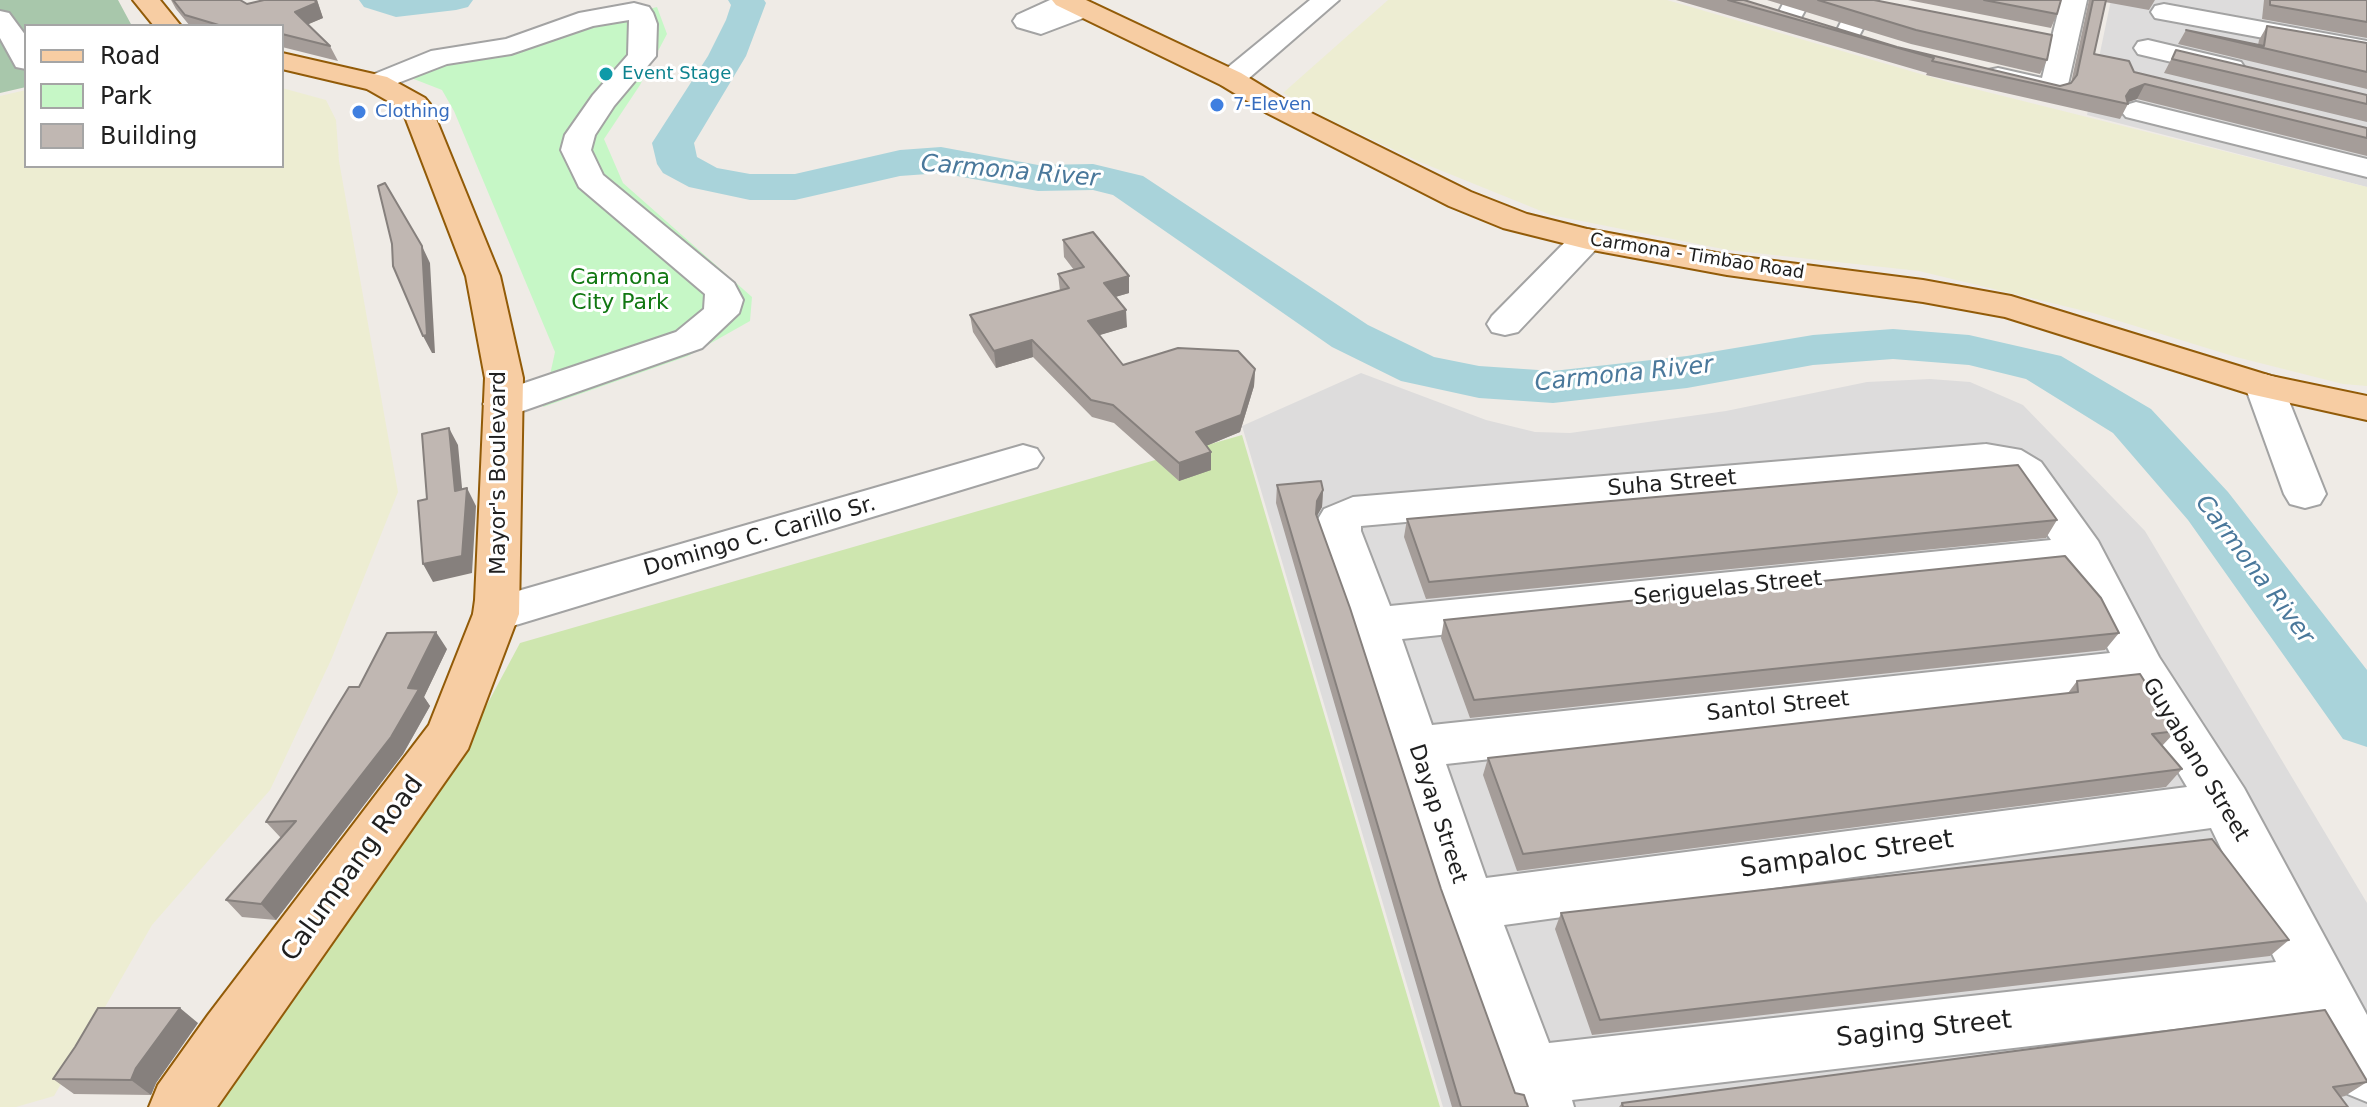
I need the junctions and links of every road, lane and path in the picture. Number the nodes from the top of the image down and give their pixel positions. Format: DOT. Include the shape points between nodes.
graph roads {
  1 [pos="146,0"];
  2 [pos="1326,0"];
  3 [pos="1873,3"];
  4 [pos="1072,4"];
  5 [pos="1794,8"];
  6 [pos="1761,9"];
  7 [pos="2069,13"];
  8 [pos="0,19"];
  9 [pos="2158,22"];
  10 [pos="166,24"];
  11 [pos="2038,26"];
  12 [pos="1848,34"];
  13 [pos="1875,43"];
  14 [pos="2367,49"];
  15 [pos="24,53"];
  16 [pos="284,61"];
  17 [pos="1978,63"];
  18 [pos="2307,64"];
  19 [pos="2250,73"];
  20 [pos="1231,79"];
  21 [pos="377,83"];
  22 [pos="2367,168"];
  23 [pos="1587,239"];
  24 [pos="1505,324"];
  25 [pos="2264,386"];
  26 [pos="503,404"];
  27 [pos="2365,409"];
  28 [pos="1023,458"];
  29 [pos="2007,459"];
  30 [pos="2305,494"];
  31 [pos="1339,519"];
  32 [pos="2082,552"];
  33 [pos="496,614"];
  34 [pos="1374,625"];
  35 [pos="2141,668"];
  36 [pos="1415,747"];
  37 [pos="2225,804"];
  38 [pos="1468,905"];
  39 [pos="2317,985"];
  40 [pos="2367,1072"];
  41 [pos="1537,1091"];
  42 [pos="180,1107"];
  1 -- 10 [label="main road"];
  2 -- 20 [label="street"];
  3 -- 12 [label="street"];
  4 -- 20 [label="main road, Carmona - Timbao Road"];
  5 -- 6 [label="street"];
  5 -- 12 [label="street"];
  7 -- 11 [label="street"];
  7 -- 17 [label="street" via="2053,89"];
  8 -- 15 [label="street"];
  9 -- 14 [label="street"];
  9 -- 18 [label="street"];
  9 -- 19 [label="street"];
  9 -- 22 [label="street" via="2136,99"];
  12 -- 13 [label="street"];
  16 -- 21 [label="main road, Mayor's Boulevard"];
  20 -- 23 [label="main road, Carmona - Timbao Road" via="1460,199 1515,221"];
  21 -- 26 [label="main road, Mayor's Boulevard" via="415,104 450,191 483,276 504,378"];
  21 -- 26 [label="street" via="441,57 511,46 588,19 640,13 642,56 603,101 576,150 590,180 722,290 721,313 689,340"];
  23 -- 24 [label="street"];
  23 -- 25 [label="main road, Carmona - Timbao Road" via="2011,307"];
  25 -- 27 [label="main road, Carmona - Timbao Road"];
  25 -- 30 [label="street"];
  26 -- 33 [label="main road, Mayor's Boulevard"];
  28 -- 33 [label="street, Domingo C. Carillo Sr."];
  29 -- 31 [label="street, Suha Street" via="1353,512"];
  29 -- 32 [label="street, Guyabano Street" via="2026,472"];
  31 -- 34 [label="street, Dayap Street"];
  32 -- 34 [label="street, Seriguelas Street"];
  32 -- 35 [label="street, Guyabano Street"];
  33 -- 42 [label="main road, Calumpang Road" via="450,735"];
  34 -- 36 [label="street, Dayap Street"];
  35 -- 36 [label="street, Santol Street"];
  35 -- 37 [label="street, Guyabano Street"];
  36 -- 38 [label="street, Dayap Street"];
  37 -- 38 [label="street, Sampaloc Street"];
  37 -- 39 [label="street, Guyabano Street"];
  38 -- 41 [label="street, Dayap Street"];
  39 -- 40 [label="street, Guyabano Street"];
  39 -- 41 [label="street, Saging Street"];
}
